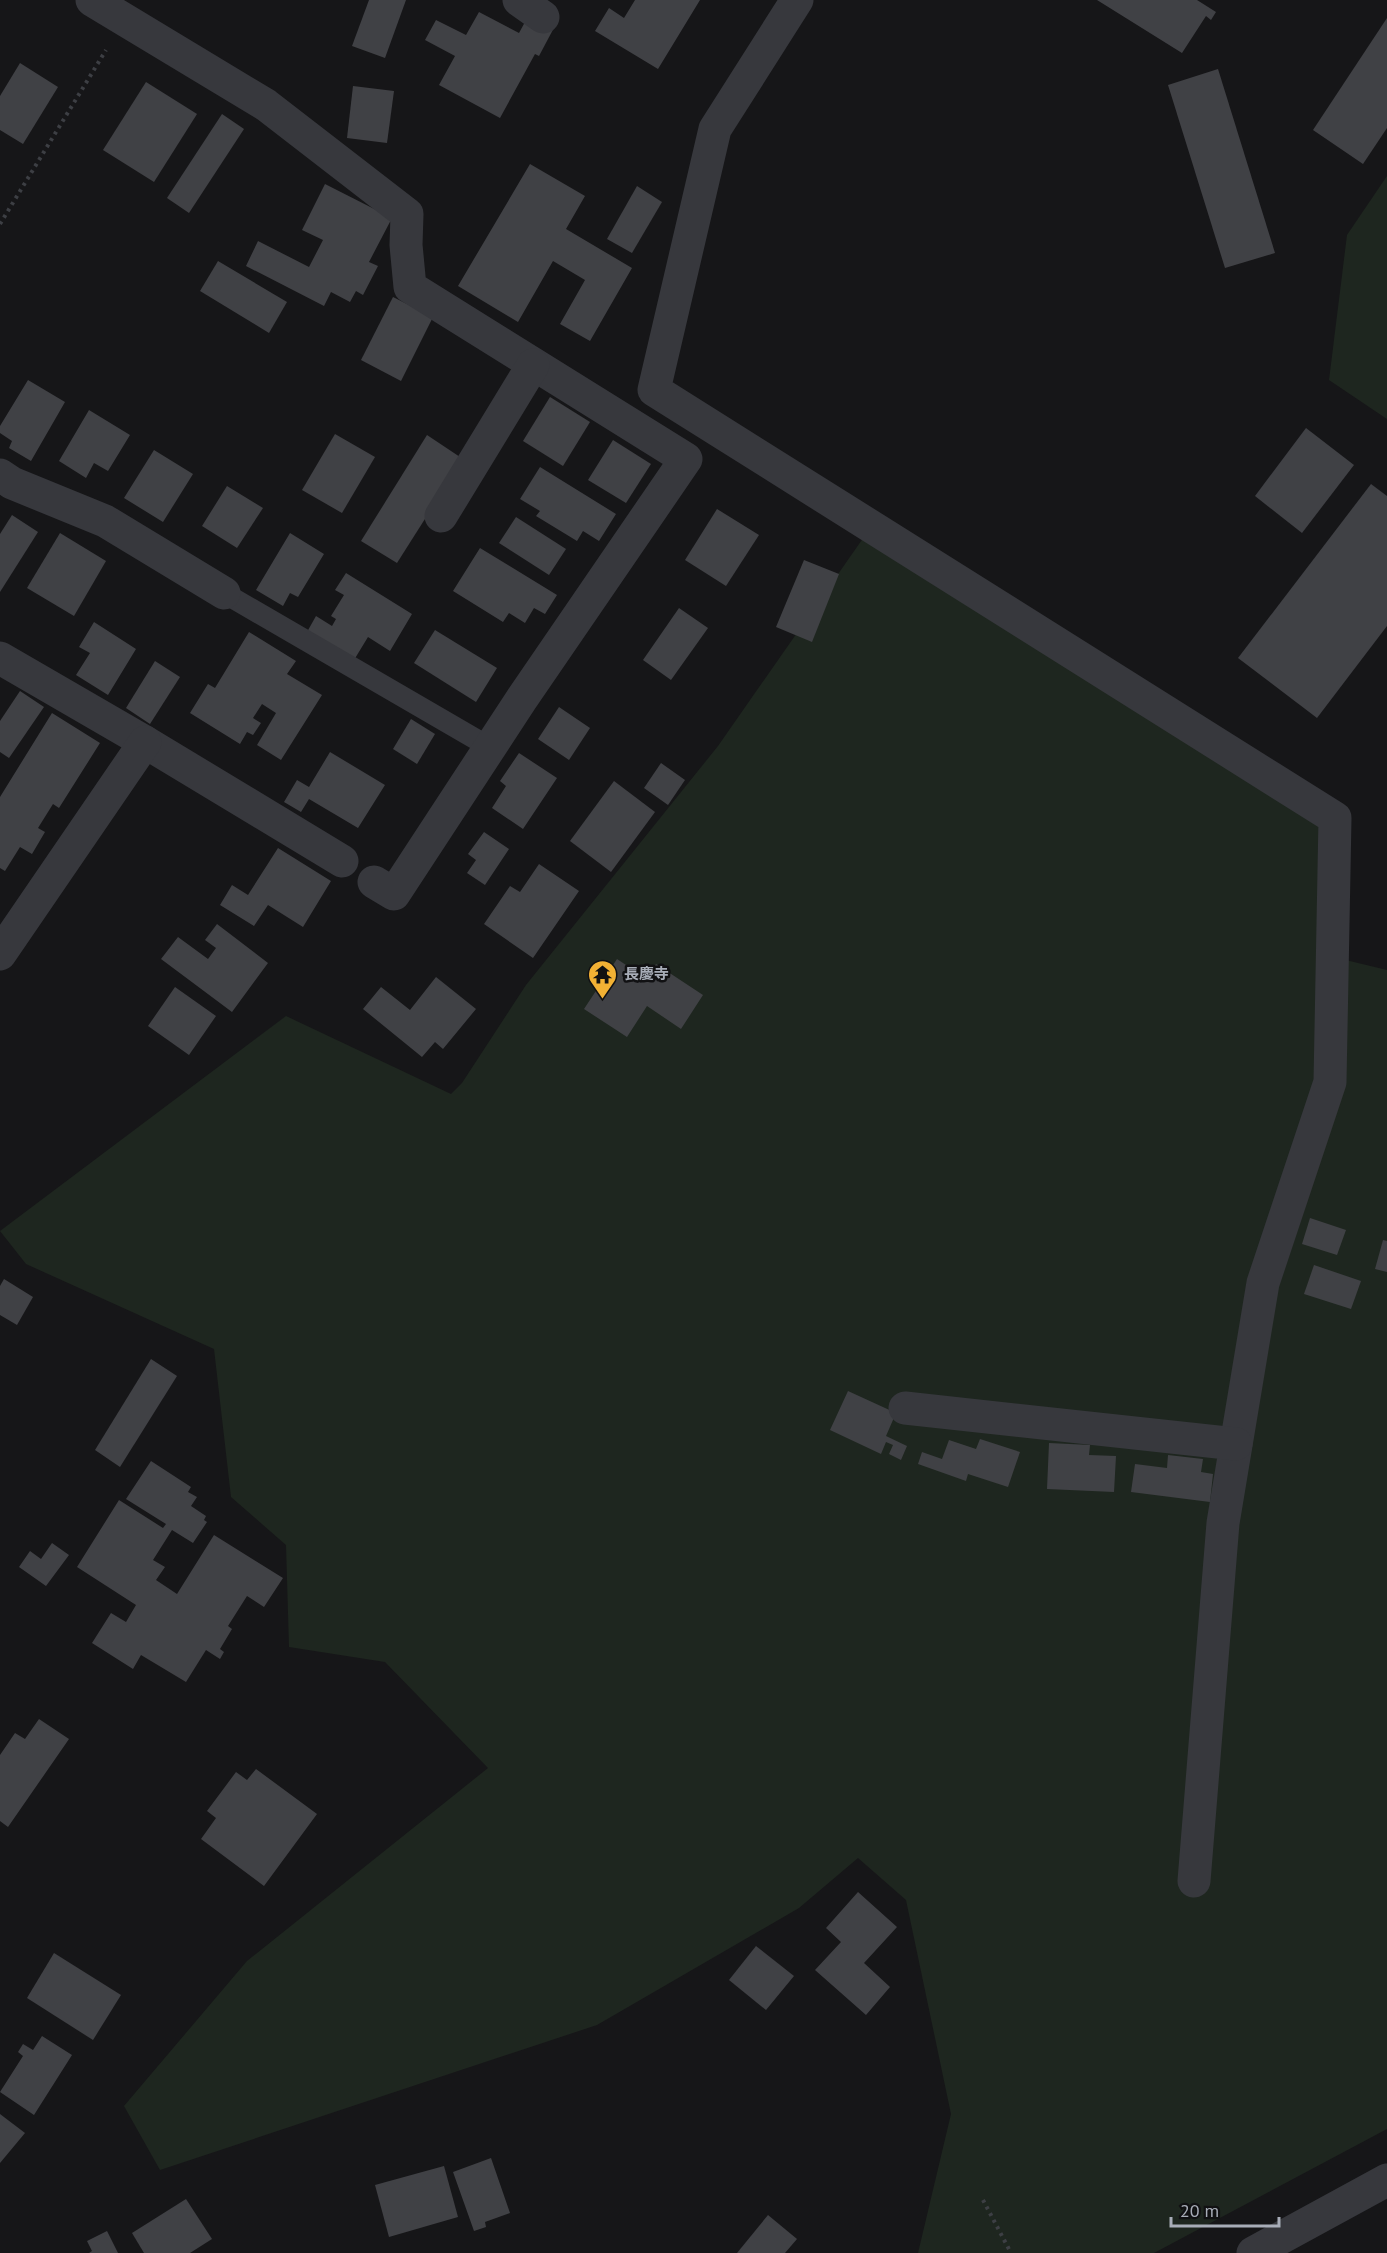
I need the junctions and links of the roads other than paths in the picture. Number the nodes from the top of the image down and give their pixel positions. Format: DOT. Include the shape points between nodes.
graph roads {
  1 [pos="92,0"];
  2 [pos="797,0"];
  3 [pos="534,365"];
  4 [pos="709,424"];
  5 [pos="686,459"];
  6 [pos="0,475"];
  7 [pos="441,516"];
  8 [pos="224,593"];
  9 [pos="0,658"];
  10 [pos="145,742"];
  11 [pos="491,748"];
  12 [pos="342,861"];
  13 [pos="374,882"];
  14 [pos="11,914"];
  15 [pos="0,954"];
  16 [pos="905,1408"];
  17 [pos="1236,1444"];
  18 [pos="1194,1881"];
  19 [pos="1387,2180"];
  20 [pos="1253,2253"];
  1 -- 3 [label="street" via="266,105 408,214 405,245 410,287"];
  2 -- 4 [label="street" via="715,129 654,390"];
  3 -- 5 [label="street"];
  3 -- 7 [label="street"];
  4 -- 5 [label="street"];
  4 -- 17 [label="street" via="1335,818 1330,1082 1263,1283"];
  5 -- 11 [label="street"];
  6 -- 8 [label="street" via="105,521"];
  8 -- 11 [label="lane"];
  9 -- 10 [label="street"];
  10 -- 12 [label="street"];
  10 -- 14 [label="street"];
  11 -- 13 [label="street" via="394,894"];
  14 -- 15 [label="street"];
  16 -- 17 [label="street"];
  17 -- 18 [label="street" via="1223,1523"];
  19 -- 20 [label="street"];
}
